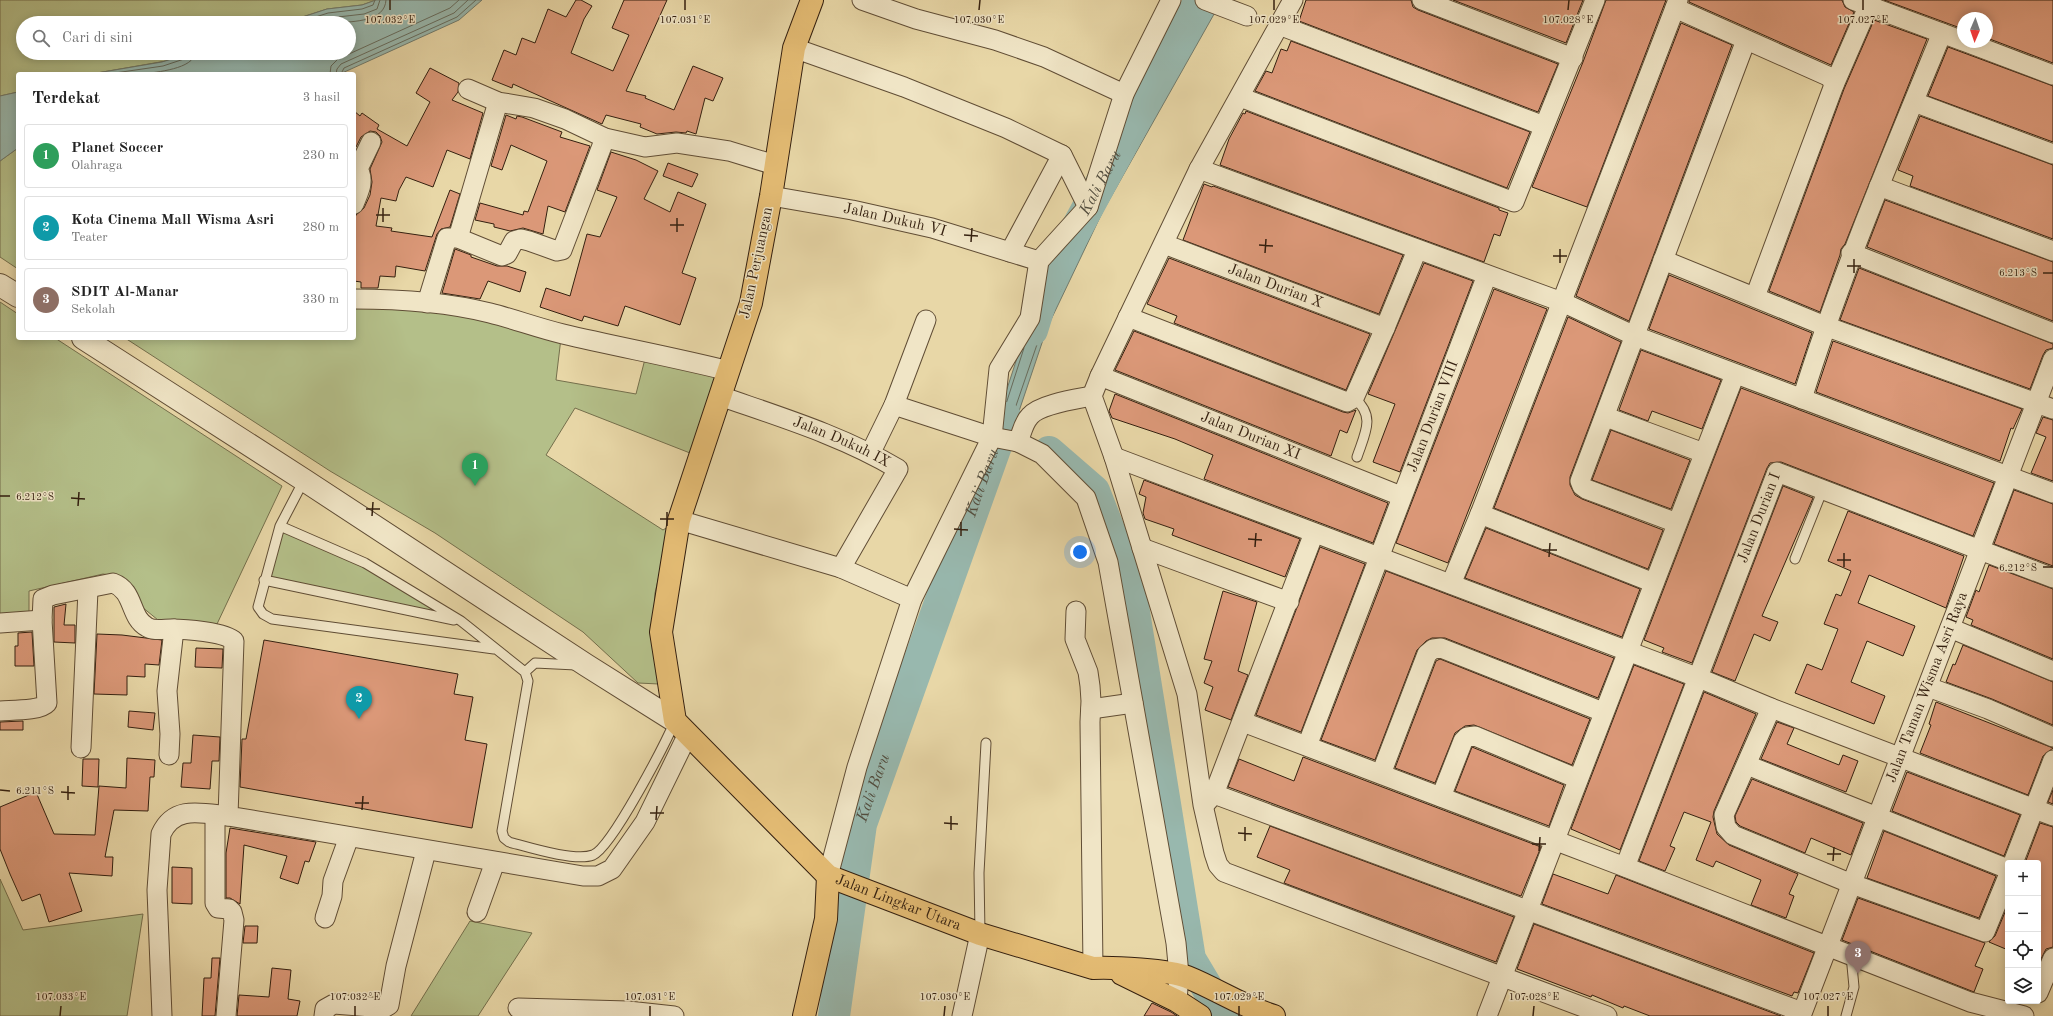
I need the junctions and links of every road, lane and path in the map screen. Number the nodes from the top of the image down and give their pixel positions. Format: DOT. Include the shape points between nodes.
graph roads {
  1 [pos="812,0"];
  2 [pos="862,0"];
  3 [pos="1171,0"];
  4 [pos="1293,0"];
  5 [pos="1422,0"];
  6 [pos="1595,0"];
  7 [pos="1864,2"];
  8 [pos="1213,4"];
  9 [pos="1676,4"];
  10 [pos="1247,16"];
  11 [pos="1279,25"];
  12 [pos="1942,33"];
  13 [pos="1957,39"];
  14 [pos="1746,40"];
  15 [pos="794,48"];
  16 [pos="1982,48"];
  17 [pos="1573,58"];
  18 [pos="2053,75"];
  19 [pos="1834,85"];
  20 [pos="468,89"];
  21 [pos="1124,94"];
  22 [pos="1240,97"];
  23 [pos="498,102"];
  24 [pos="1914,102"];
  25 [pos="1544,126"];
  26 [pos="605,138"];
  27 [pos="371,142"];
  28 [pos="2053,154"];
  29 [pos="1062,155"];
  30 [pos="775,165"];
  31 [pos="1199,168"];
  32 [pos="1879,186"];
  33 [pos="771,196"];
  34 [pos="356,198"];
  35 [pos="1088,207"];
  36 [pos="458,238"];
  37 [pos="1164,244"];
  38 [pos="1417,250"];
  39 [pos="2053,251"];
  40 [pos="1010,252"];
  41 [pos="1851,253"];
  42 [pos="1664,260"];
  43 [pos="1039,261"];
  44 [pos="1487,274"];
  45 [pos="0,284"];
  46 [pos="16,295"];
  47 [pos="1755,297"];
  48 [pos="356,299"];
  49 [pos="1562,302"];
  50 [pos="427,303"];
  51 [pos="1128,317"];
  52 [pos="926,320"];
  53 [pos="1825,326"];
  54 [pos="1385,328"];
  55 [pos="2053,333"];
  56 [pos="1635,336"];
  57 [pos="86,340"];
  58 [pos="2053,359"];
  59 [pos="729,370"];
  60 [pos="1735,374"];
  61 [pos="1100,376"];
  62 [pos="720,396"];
  63 [pos="1092,396"];
  64 [pos="1354,398"];
  65 [pos="1802,398"];
  66 [pos="894,405"];
  67 [pos="2045,406"];
  68 [pos="1606,417"];
  69 [pos="1012,437"];
  70 [pos="871,452"];
  71 [pos="1704,453"];
  72 [pos="1114,457"];
  73 [pos="1357,457"];
  74 [pos="2008,476"];
  75 [pos="304,480"];
  76 [pos="1823,489"];
  77 [pos="2053,493"];
  78 [pos="1401,496"];
  79 [pos="1480,514"];
  80 [pos="679,520"];
  81 [pos="1677,523"];
  82 [pos="280,526"];
  83 [pos="1314,533"];
  84 [pos="1142,548"];
  85 [pos="1980,550"];
  86 [pos="1379,557"];
  87 [pos="1795,559"];
  88 [pos="841,568"];
  89 [pos="2053,578"];
  90 [pos="264,580"];
  91 [pos="1654,583"];
  92 [pos="1451,584"];
  93 [pos="88,590"];
  94 [pos="912,599"];
  95 [pos="1289,602"];
  96 [pos="1076,611"];
  97 [pos="42,620"];
  98 [pos="461,621"];
  99 [pos="0,623"];
  100 [pos="1950,628"];
  101 [pos="174,629"];
  102 [pos="496,649"];
  103 [pos="1627,651"];
  104 [pos="586,665"];
  105 [pos="2053,671"];
  106 [pos="525,672"];
  107 [pos="1699,678"];
  108 [pos="1928,687"];
  109 [pos="1133,703"];
  110 [pos="1771,708"];
  111 [pos="1091,709"];
  112 [pos="0,711"];
  113 [pos="1604,712"];
  114 [pos="1243,722"];
  115 [pos="682,728"];
  116 [pos="2053,738"];
  117 [pos="986,743"];
  118 [pos="1307,746"];
  119 [pos="81,748"];
  120 [pos="169,755"];
  121 [pos="1900,758"];
  122 [pos="2053,760"];
  123 [pos="1747,766"];
  124 [pos="1381,774"];
  125 [pos="1578,779"];
  126 [pos="1441,797"];
  127 [pos="1208,799"];
  128 [pos="2034,809"];
  129 [pos="221,816"];
  130 [pos="2053,816"];
  131 [pos="1877,818"];
  132 [pos="348,837"];
  133 [pos="1554,840"];
  134 [pos="426,851"];
  135 [pos="2014,860"];
  136 [pos="495,862"];
  137 [pos="1625,867"];
  138 [pos="2005,868"];
  139 [pos="829,877"];
  140 [pos="2005,883"];
  141 [pos="1852,884"];
  142 [pos="1527,910"];
  143 [pos="477,912"];
  144 [pos="325,918"];
  145 [pos="980,934"];
  146 [pos="1828,945"];
  147 [pos="1851,954"];
  148 [pos="2053,958"];
  149 [pos="1100,968"];
  150 [pos="1183,976"];
  151 [pos="1501,976"];
  152 [pos="2041,986"];
  153 [pos="1177,1001"];
  154 [pos="2034,1004"];
  155 [pos="518,1008"];
  156 [pos="603,1013"];
  157 [pos="1806,1015"];
  158 [pos="162,1016"];
  159 [pos="226,1016"];
  160 [pos="324,1016"];
  161 [pos="674,1016"];
  162 [pos="804,1016"];
  163 [pos="962,1016"];
  164 [pos="1200,1016"];
  165 [pos="1274,1016"];
  166 [pos="1487,1016"];
  167 [pos="1608,1016"];
  168 [pos="1846,1016"];
  169 [pos="2024,1016"];
  170 [pos="2028,1016"];
  1 -- 15 [label="main road, Jalan Perjuangan"];
  2 -- 21 [label="street" via="916,19 1044,56"];
  3 -- 21 [label="street"];
  4 -- 11 [label="street"];
  5 -- 17 [label="street"];
  6 -- 17 [label="street"];
  7 -- 12 [label="street"];
  7 -- 19 [label="street"];
  8 -- 10 [label="street"];
  9 -- 14 [label="street"];
  9 -- 49 [label="street"];
  11 -- 22 [label="street"];
  11 -- 25 [label="street"];
  12 -- 13 [label="street"];
  12 -- 24 [label="street"];
  14 -- 19 [label="street" via="1830,77"];
  14 -- 42 [label="street"];
  15 -- 29 [label="street" via="904,87 1006,128"];
  15 -- 30 [label="main road, Jalan Perjuangan"];
  16 -- 18 [label="street"];
  17 -- 25 [label="street"];
  19 -- 47 [label="street"];
  20 -- 23 [label="street"];
  21 -- 35 [label="street"];
  22 -- 25 [label="street" via="1514,202"];
  22 -- 31 [label="street"];
  23 -- 26 [label="street" via="540,110"];
  23 -- 36 [label="street"];
  24 -- 28 [label="street"];
  24 -- 32 [label="street"];
  26 -- 30 [label="street" via="644,147 677,144 729,151"];
  26 -- 36 [label="street" via="562,250 557,251 521,239 514,241 507,254 502,256"];
  27 -- 34 [label="street" via="358,169 362,182"];
  29 -- 35 [label="street"];
  29 -- 40 [label="street"];
  30 -- 33 [label="main road, Jalan Perjuangan"];
  31 -- 37 [label="street"];
  31 -- 38 [label="street"];
  32 -- 39 [label="street"];
  32 -- 41 [label="street"];
  33 -- 40 [label="street, Jalan Dukuh VI" via="852,210 932,228"];
  33 -- 59 [label="main road, Jalan Perjuangan" via="751,303"];
  35 -- 43 [label="street"];
  36 -- 50 [label="street" via="447,238 444,244"];
  37 -- 51 [label="street"];
  37 -- 54 [label="street, Jalan Durian X"];
  38 -- 44 [label="street"];
  38 -- 54 [label="street"];
  40 -- 43 [label="street, Jalan Dukuh VI"];
  41 -- 53 [label="street"];
  41 -- 55 [label="street"];
  42 -- 47 [label="street"];
  42 -- 56 [label="street"];
  43 -- 69 [label="street" via="1030,318 999,369"];
  44 -- 49 [label="street"];
  44 -- 78 [label="street, Jalan Durian VIII"];
  45 -- 46 [label="street"];
  47 -- 53 [label="street"];
  48 -- 50 [label="street"];
  49 -- 56 [label="street"];
  49 -- 79 [label="street"];
  50 -- 59 [label="street" via="489,313 562,334"];
  51 -- 61 [label="street"];
  51 -- 64 [label="street" via="1342,401 1347,402"];
  52 -- 66 [label="street"];
  53 -- 65 [label="street"];
  53 -- 67 [label="street"];
  54 -- 64 [label="street"];
  56 -- 60 [label="street"];
  56 -- 68 [label="street"];
  57 -- 75 [label="street"];
  58 -- 67 [label="street, Jalan Taman Wisma Asri Raya"];
  59 -- 62 [label="main road, Jalan Perjuangan"];
  60 -- 65 [label="street"];
  60 -- 71 [label="street"];
  61 -- 63 [label="street"];
  61 -- 78 [label="street, Jalan Durian XI"];
  62 -- 70 [label="street, Jalan Dukuh IX"];
  62 -- 80 [label="main road, Jalan Perjuangan"];
  63 -- 69 [label="street" via="1045,408 1030,415"];
  63 -- 72 [label="street"];
  64 -- 73 [label="lane" via="1364,407 1368,418"];
  65 -- 74 [label="street"];
  66 -- 69 [label="street"];
  66 -- 70 [label="street"];
  67 -- 74 [label="street, Jalan Taman Wisma Asri Raya"];
  68 -- 71 [label="street"];
  68 -- 81 [label="street" via="1580,481 1582,486"];
  69 -- 94 [label="street"];
  69 -- 109 [label="street" via="1042,454 1086,498 1108,562"];
  70 -- 88 [label="street, Jalan Dukuh IX" via="898,469"];
  71 -- 81 [label="street"];
  72 -- 83 [label="street"];
  72 -- 84 [label="street"];
  74 -- 77 [label="street"];
  74 -- 85 [label="street, Jalan Taman Wisma Asri Raya"];
  75 -- 82 [label="lane"];
  75 -- 104 [label="street"];
  76 -- 85 [label="street, Jalan Durian I"];
  76 -- 87 [label="lane"];
  76 -- 107 [label="street, Jalan Durian I" via="1777,472"];
  78 -- 86 [label="street, Jalan Durian VIII"];
  79 -- 91 [label="street"];
  79 -- 92 [label="street"];
  80 -- 88 [label="street"];
  80 -- 115 [label="main road, Jalan Perjuangan" via="662,632"];
  81 -- 91 [label="street"];
  82 -- 90 [label="lane"];
  82 -- 98 [label="lane" via="365,563"];
  83 -- 86 [label="street"];
  83 -- 95 [label="street"];
  84 -- 95 [label="street"];
  84 -- 127 [label="street" via="1187,694"];
  85 -- 89 [label="street, Jalan Durian I"];
  85 -- 100 [label="street, Jalan Taman Wisma Asri Raya"];
  86 -- 92 [label="street"];
  86 -- 118 [label="street, Jalan Durian VIII"];
  88 -- 94 [label="street"];
  90 -- 98 [label="lane"];
  90 -- 102 [label="lane" via="258,607 263,614 272,619"];
  91 -- 103 [label="street"];
  92 -- 103 [label="street"];
  93 -- 97 [label="street" via="43,599"];
  93 -- 101 [label="street" via="113,583 119,585 129,595 139,622 149,629"];
  93 -- 119 [label="street"];
  94 -- 139 [label="street" via="857,766"];
  95 -- 114 [label="street"];
  96 -- 111 [label="street" via="1075,639 1088,672"];
  97 -- 99 [label="street"];
  97 -- 112 [label="street" via="47,703 44,707"];
  98 -- 102 [label="lane"];
  100 -- 105 [label="street"];
  100 -- 108 [label="street, Jalan Taman Wisma Asri Raya"];
  101 -- 120 [label="street" via="167,691"];
  101 -- 129 [label="street" via="225,636 234,641"];
  102 -- 106 [label="lane"];
  103 -- 107 [label="street"];
  103 -- 113 [label="street"];
  104 -- 106 [label="lane" via="535,663"];
  104 -- 115 [label="street"];
  106 -- 115 [label="lane" via="528,681 502,831 504,838 509,842 569,857 593,855 609,840 663,749"];
  107 -- 110 [label="street"];
  107 -- 137 [label="street"];
  108 -- 116 [label="street" via="1988,709"];
  108 -- 121 [label="street, Jalan Taman Wisma Asri Raya"];
  109 -- 111 [label="street"];
  109 -- 150 [label="street"];
  110 -- 121 [label="street"];
  110 -- 123 [label="street"];
  111 -- 149 [label="street"];
  113 -- 124 [label="street" via="1441,648 1433,649 1427,654"];
  113 -- 125 [label="street"];
  114 -- 118 [label="street"];
  114 -- 127 [label="street"];
  115 -- 136 [label="street" via="644,822 612,869 598,876 583,876"];
  115 -- 139 [label="main road, Jalan Lingkar Utara"];
  117 -- 145 [label="lane" via="979,873"];
  118 -- 124 [label="street"];
  121 -- 128 [label="street"];
  121 -- 131 [label="street, Jalan Taman Wisma Asri Raya"];
  122 -- 128 [label="street"];
  123 -- 131 [label="street"];
  123 -- 141 [label="street" via="1724,815 1726,827 1733,835"];
  124 -- 126 [label="street"];
  125 -- 126 [label="street" via="1474,736 1463,742"];
  125 -- 133 [label="street"];
  126 -- 133 [label="street"];
  127 -- 142 [label="street"];
  127 -- 151 [label="street" via="1214,853 1218,865 1224,872"];
  128 -- 130 [label="street"];
  128 -- 135 [label="street"];
  129 -- 132 [label="street"];
  129 -- 158 [label="street" via="178,814 165,826 161,834 157,890"];
  129 -- 159 [label="street" via="215,903 218,908 232,912 234,920"];
  131 -- 138 [label="street"];
  131 -- 141 [label="street, Jalan Taman Wisma Asri Raya"];
  132 -- 134 [label="street"];
  132 -- 144 [label="street" via="333,881 332,896"];
  133 -- 137 [label="street"];
  133 -- 142 [label="street"];
  134 -- 136 [label="street"];
  134 -- 160 [label="street" via="396,966 390,1005 384,1008 334,1004 325,1009"];
  136 -- 143 [label="street"];
  137 -- 146 [label="street"];
  139 -- 145 [label="main road, Jalan Lingkar Utara"];
  139 -- 162 [label="main road" via="826,919"];
  140 -- 141 [label="street" via="1985,932"];
  141 -- 146 [label="street, Jalan Taman Wisma Asri Raya"];
  142 -- 151 [label="street"];
  142 -- 157 [label="street"];
  145 -- 149 [label="main road, Jalan Lingkar Utara"];
  145 -- 163 [label="street"];
  146 -- 147 [label="street"];
  146 -- 157 [label="street, Jalan Taman Wisma Asri Raya"];
  147 -- 168 [label="lane" via="1854,986"];
  147 -- 169 [label="street" via="1970,1002"];
  148 -- 152 [label="street"];
  149 -- 150 [label="main road, Jalan Lingkar Utara"];
  149 -- 153 [label="main road, Jalan Lingkar Utara"];
  150 -- 153 [label="street"];
  150 -- 165 [label="main road, Jalan Lingkar Utara"];
  151 -- 166 [label="street"];
  151 -- 167 [label="street"];
  153 -- 164 [label="main road, Jalan Lingkar Utara"];
  154 -- 170 [label="street"];
  155 -- 156 [label="street"];
  156 -- 161 [label="street" via="628,1011"];
}
